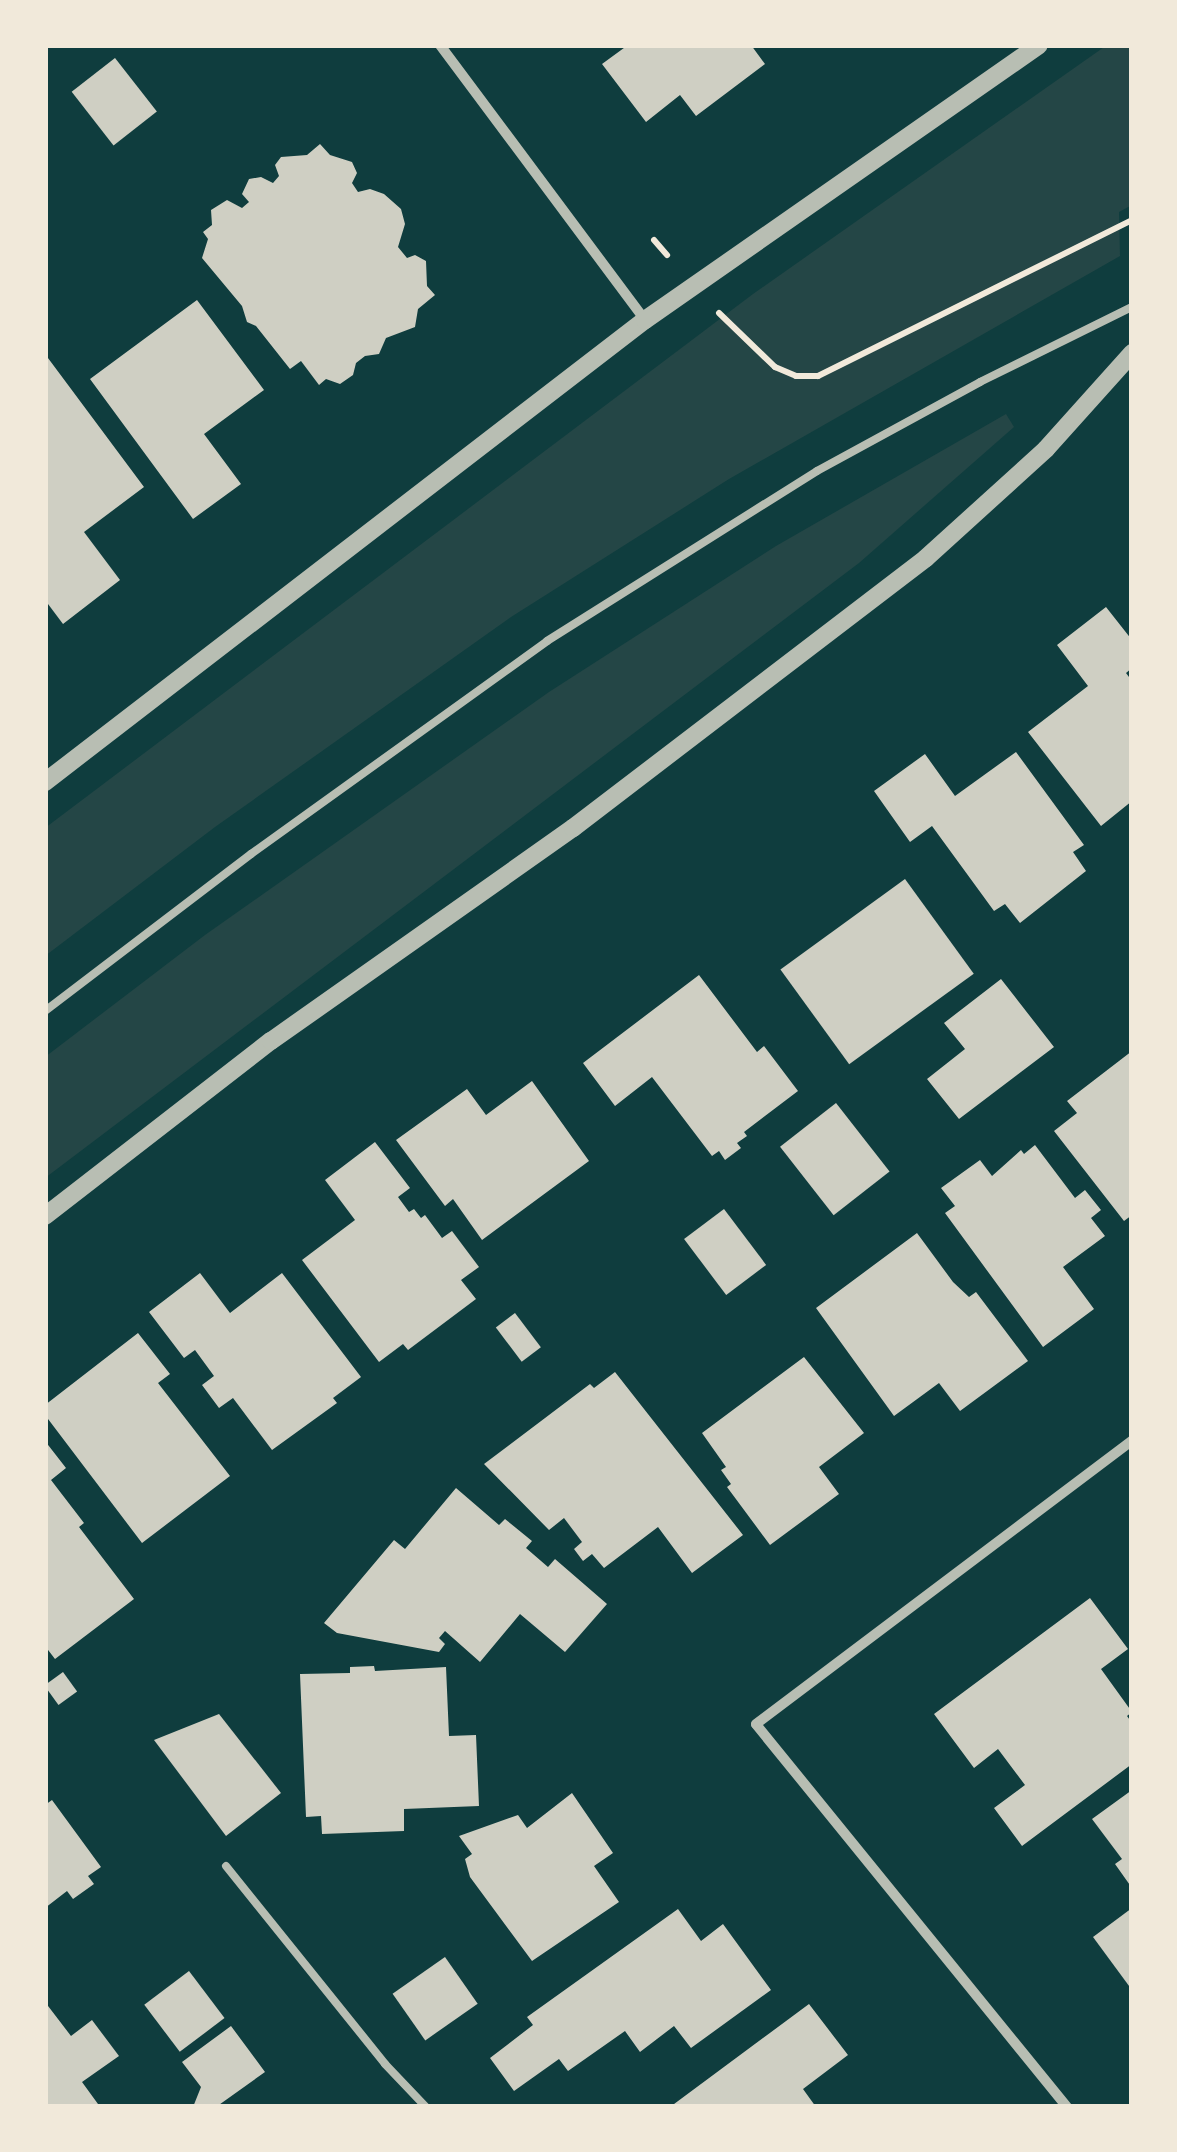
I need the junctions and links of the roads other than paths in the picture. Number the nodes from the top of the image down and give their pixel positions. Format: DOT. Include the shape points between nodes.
graph roads {
  1 [pos="440,45"];
  2 [pos="1039,45"];
  3 [pos="1132,307"];
  4 [pos="645,320"];
  5 [pos="1132,353"];
  6 [pos="45,782"];
  7 [pos="45,1010"];
  8 [pos="45,1216"];
  9 [pos="1132,1441"];
  10 [pos="226,1866"];
  11 [pos="426,2107"];
  12 [pos="1067,2107"];
  1 -- 4 [label="street"];
  2 -- 4 [label="street"];
  3 -- 7 [label="lane" via="818,471 547,641"];
  4 -- 6 [label="street"];
  5 -- 8 [label="street" via="1046,449 926,558 573,828 271,1042"];
  9 -- 12 [label="street" via="756,1724"];
  10 -- 11 [label="lane"];
}
